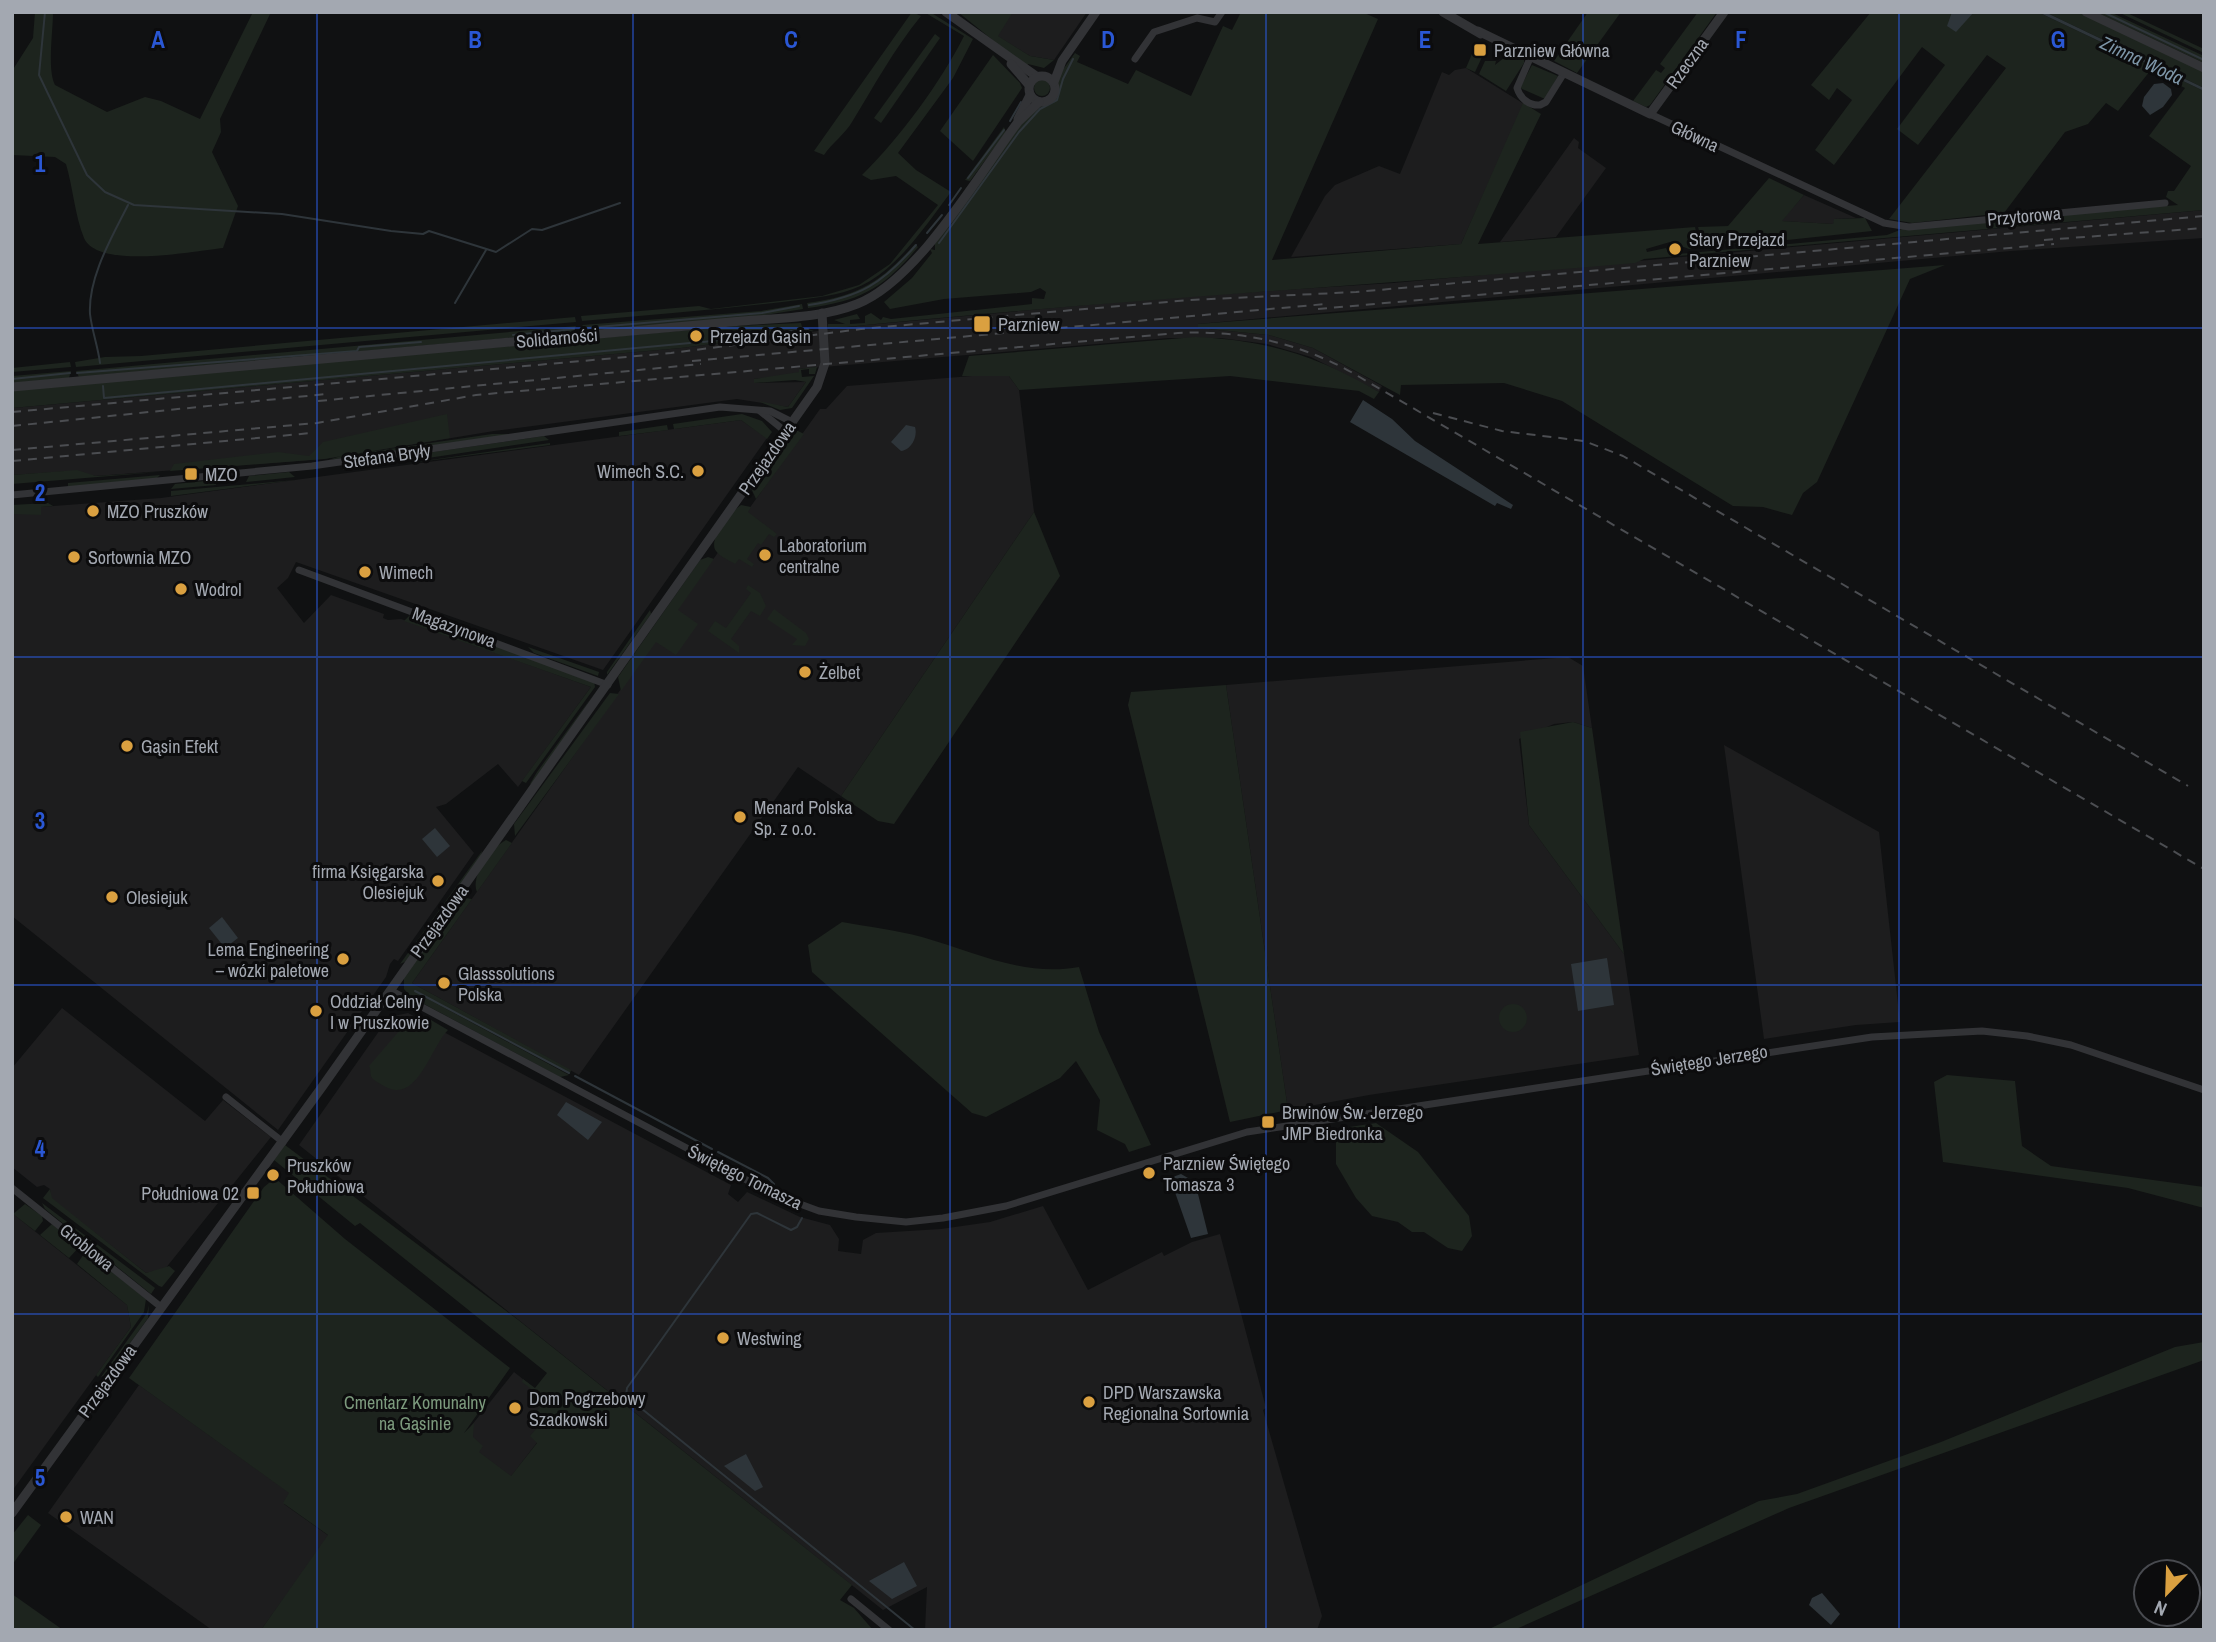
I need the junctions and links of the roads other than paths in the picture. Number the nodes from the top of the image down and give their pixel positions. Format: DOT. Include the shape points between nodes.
graph roads {
  1 [pos="946,12"];
  2 [pos="1096,12"];
  3 [pos="1222,12"];
  4 [pos="1443,12"];
  5 [pos="1724,12"];
  6 [pos="2086,12"];
  7 [pos="1531,56"];
  8 [pos="1006,57"];
  9 [pos="1135,59"];
  10 [pos="1062,61"];
  11 [pos="2204,68"];
  12 [pos="1564,73"];
  13 [pos="1041,76"];
  14 [pos="1054,82"];
  15 [pos="1030,90"];
  16 [pos="1039,102"];
  17 [pos="1650,114"];
  18 [pos="1018,122"];
  19 [pos="2165,203"];
  20 [pos="1884,223"];
  21 [pos="822,313"];
  22 [pos="12,387"];
  23 [pos="760,411"];
  24 [pos="792,422"];
  25 [pos="786,432"];
  26 [pos="12,495"];
  27 [pos="299,570"];
  28 [pos="608,685"];
  29 [pos="390,990"];
  30 [pos="2204,1090"];
  31 [pos="226,1097"];
  32 [pos="1210,1141"];
  33 [pos="283,1142"];
  34 [pos="12,1188"];
  35 [pos="161,1307"];
  36 [pos="12,1513"];
  37 [pos="851,1599"];
  38 [pos="888,1630"];
  1 -- 8 [label="street"];
  2 -- 10 [label="street"];
  3 -- 9 [label="street" via="1214,22 1197,18 1154,32"];
  4 -- 7 [label="street, Główna"];
  5 -- 17 [label="street, Rzeczna"];
  6 -- 11 [label="street"];
  7 -- 12 [label="street, Główna"];
  7 -- 12 [label="street" via="1517,86 1531,104 1546,102"];
  8 -- 13 [label="street"];
  8 -- 15 [label="street"];
  10 -- 13 [label="street, Solidarności"];
  10 -- 14 [label="street"];
  12 -- 17 [label="street, Główna"];
  13 -- 14 [label="street"];
  13 -- 15 [label="street, Solidarności"];
  14 -- 16 [label="street, Solidarności" via="1053,96"];
  15 -- 16 [label="street"];
  15 -- 18 [label="street, Solidarności"];
  16 -- 18 [label="street, Solidarności"];
  17 -- 20 [label="street, Główna"];
  18 -- 21 [label="street, Solidarności" via="898,278 861,303"];
  19 -- 20 [label="street, Przytorowa" via="1909,227"];
  21 -- 22 [label="street, Solidarności"];
  21 -- 24 [label="street, Przejazdowa" via="824,371"];
  23 -- 24 [label="street, Stefana Bryły"];
  23 -- 25 [label="street"];
  23 -- 26 [label="street, Stefana Bryły" via="720,407 312,467"];
  24 -- 25 [label="street, Przejazdowa"];
  25 -- 28 [label="street, Przejazdowa"];
  27 -- 28 [label="street, Magazynowa"];
  28 -- 29 [label="street, Przejazdowa"];
  29 -- 32 [label="street, Świętego Tomasza" via="746,1181 819,1211 906,1222 970,1214"];
  29 -- 33 [label="street, Przejazdowa"];
  30 -- 32 [label="street, Świętego Jerzego" via="2048,1040 1960,1032 1814,1044 1310,1121"];
  31 -- 33 [label="street"];
  33 -- 35 [label="street, Przejazdowa"];
  34 -- 35 [label="street, Groblowa"];
  35 -- 36 [label="street, Przejazdowa"];
  37 -- 38 [label="street"];
}
